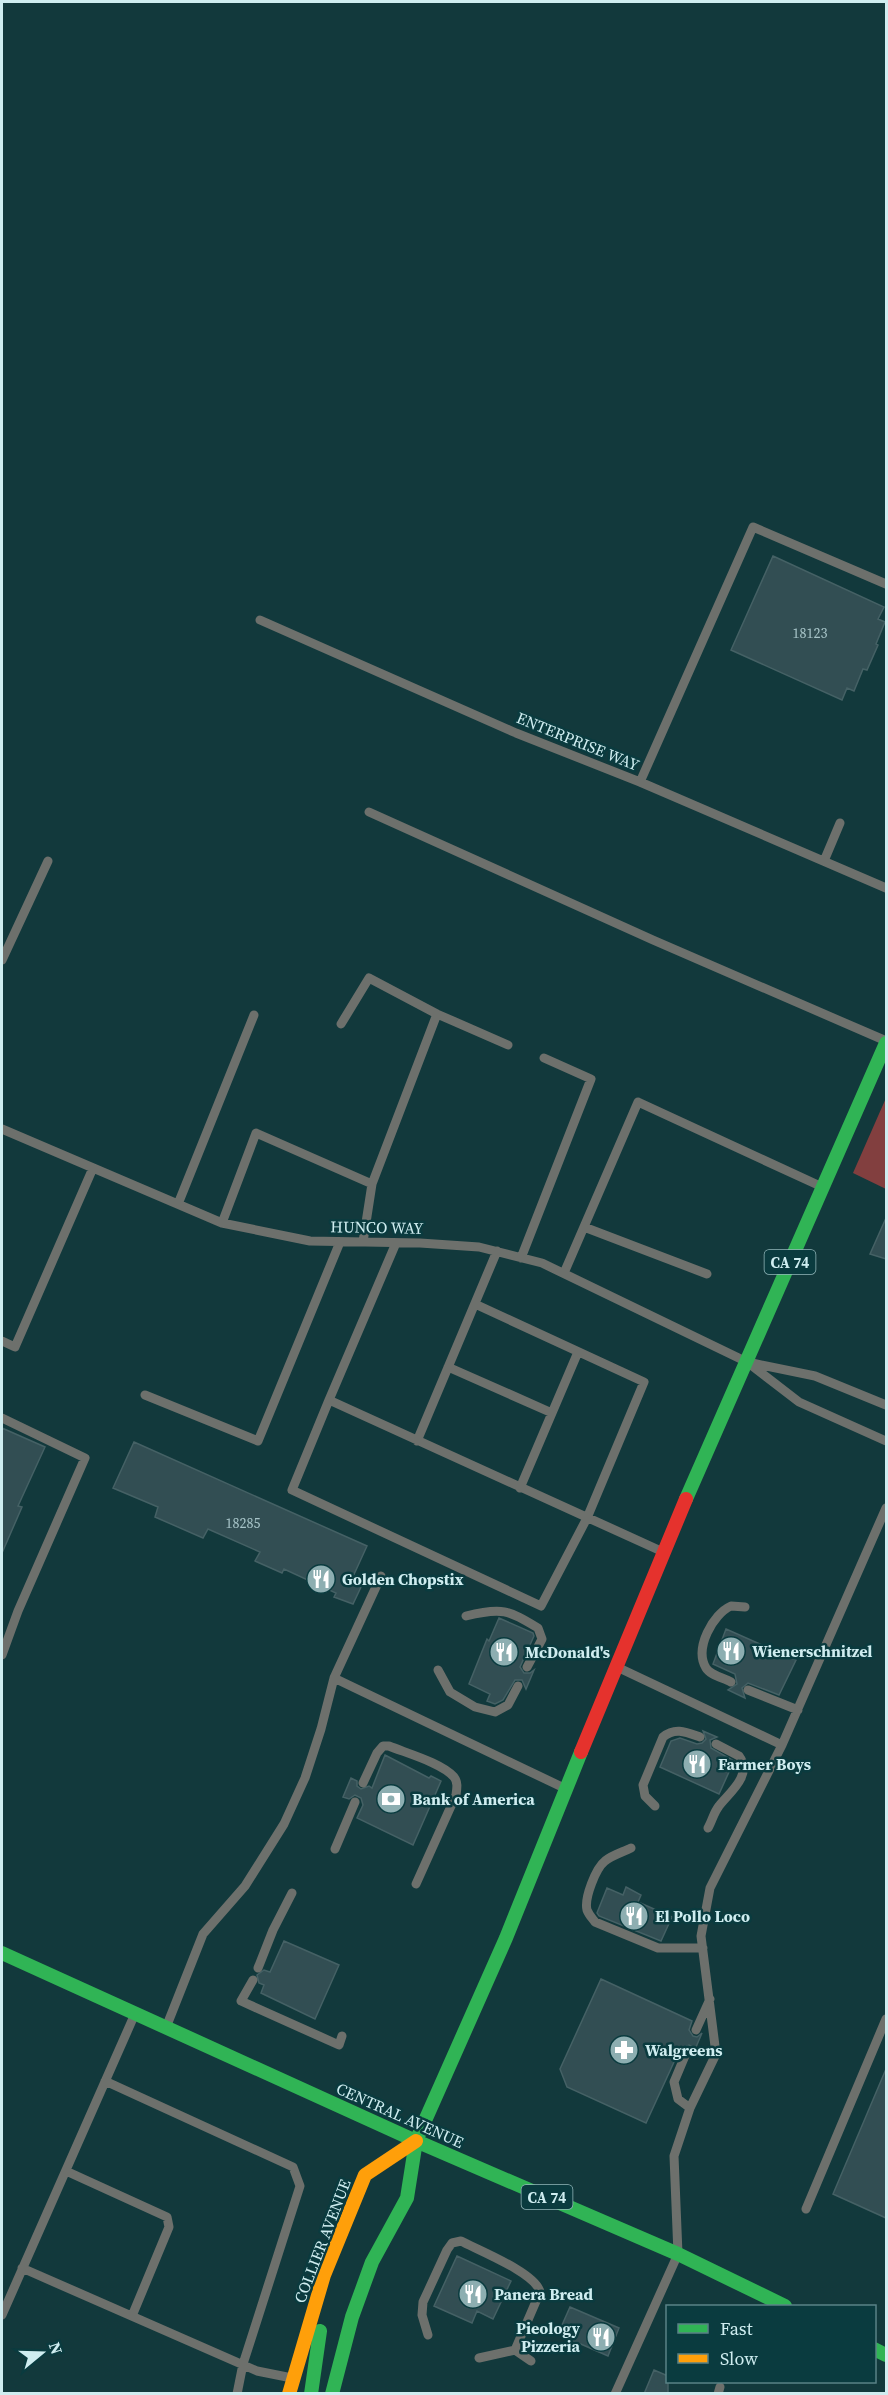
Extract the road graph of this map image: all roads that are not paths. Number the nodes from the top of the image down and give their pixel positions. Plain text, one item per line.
1 (886, 584) edge
2 (260, 620) dead end
3 (640, 782) junction
4 (369, 812) dead end
5 (840, 823) dead end
6 (48, 861) dead end
7 (824, 861) junction
8 (886, 888) edge
9 (2, 960) edge
10 (437, 1014) junction
11 (254, 1016) dead end
12 (341, 1024) dead end
13 (886, 1042) edge
14 (507, 1044) dead end
15 (544, 1058) dead end
16 (2, 1129) edge
17 (93, 1168) junction
18 (372, 1184) junction
19 (822, 1187) junction
20 (178, 1204) junction
21 (222, 1223) junction
22 (584, 1227) junction
23 (340, 1242) junction
24 (363, 1242) junction
25 (396, 1243) junction
26 (497, 1251) junction
27 (521, 1258) junction
28 (564, 1273) junction
29 (707, 1274) dead end
30 (475, 1304) junction
31 (2, 1341) edge
32 (578, 1352) junction
33 (747, 1362) junction
34 (448, 1367) junction
35 (145, 1395) dead end
36 (329, 1400) junction
37 (886, 1405) edge
38 (552, 1413) junction
39 (2, 1418) edge
40 (417, 1441) junction
41 (886, 1441) edge
42 (520, 1488) junction
43 (886, 1508) edge
44 (587, 1518) junction
45 (663, 1552) junction
46 (381, 1576) dead end
47 (745, 1607) dead end
48 (466, 1616) dead end
49 (2, 1655) edge
50 (615, 1666) junction
51 (527, 1667) dead end
52 (438, 1670) dead end
53 (334, 1678) junction
54 (731, 1682) dead end
55 (518, 1686) dead end
56 (748, 1690) dead end
57 (798, 1710) junction
58 (700, 1737) dead end
59 (716, 1744) dead end
60 (782, 1745) junction
61 (363, 1783) dead end
62 (567, 1789) junction
63 (355, 1802) dead end
64 (655, 1806) dead end
65 (708, 1828) dead end
66 (631, 1848) dead end
67 (335, 1849) dead end
68 (416, 1884) dead end
69 (292, 1893) dead end
70 (703, 1948) junction
71 (2, 1953) edge
72 (258, 1968) dead end
73 (253, 1980) dead end
74 (710, 1999) junction
75 (135, 2013) junction
76 (886, 2019) edge
77 (166, 2027) junction
78 (696, 2030) dead end
79 (342, 2036) dead end
80 (687, 2051) dead end
81 (105, 2081) junction
82 (690, 2108) junction
83 (416, 2141) junction
84 (66, 2171) junction
85 (806, 2209) dead end
86 (678, 2254) junction
87 (22, 2268) junction
88 (316, 2301) junction
89 (781, 2305) edge
90 (2, 2315) edge
91 (132, 2316) junction
92 (428, 2335) dead end
93 (515, 2350) junction
94 (479, 2358) dead end
95 (531, 2361) dead end
96 (243, 2364) junction
97 (294, 2378) junction
98 (237, 2394) edge
99 (289, 2394) edge
100 (311, 2394) edge
101 (332, 2394) edge
102 (615, 2394) edge

1 - 3 lane
2 - 3 lane, ENTERPRISE WAY
3 - 7 lane, ENTERPRISE WAY
4 - 13 lane
5 - 7 lane
6 - 9 lane
7 - 8 lane, ENTERPRISE WAY
10 - 12 lane
10 - 14 lane
10 - 18 lane
11 - 20 lane
13 - 19 main road, CA 74
15 - 27 lane
16 - 17 lane, HUNCO WAY
17 - 20 lane, HUNCO WAY
17 - 31 lane
18 - 21 lane
18 - 24 lane
19 - 22 lane
19 - 33 main road, CA 74
20 - 21 lane, HUNCO WAY
21 - 23 lane, HUNCO WAY
22 - 28 lane
22 - 29 lane
23 - 24 lane, HUNCO WAY
23 - 35 lane
24 - 25 lane, HUNCO WAY
25 - 26 lane, HUNCO WAY
25 - 36 lane
26 - 27 lane, HUNCO WAY
26 - 30 lane
27 - 28 lane, HUNCO WAY
28 - 33 lane, HUNCO WAY
30 - 32 lane
30 - 34 lane
32 - 38 lane
32 - 44 lane
33 - 37 lane, HUNCO WAY
33 - 41 lane, HUNCO WAY
33 - 45 main road, CA 74
34 - 38 lane
34 - 40 lane
36 - 40 lane
36 - 44 lane
38 - 42 lane
39 - 49 lane
40 - 42 lane
42 - 44 lane
43 - 57 lane
44 - 45 lane
45 - 50 main road, CA 74
46 - 53 lane
47 - 54 lane
48 - 51 lane
50 - 60 lane
50 - 62 main road, CA 74
52 - 55 lane
53 - 62 lane
53 - 77 lane
56 - 57 lane
57 - 60 lane
58 - 64 lane
59 - 65 lane
60 - 70 lane
61 - 68 lane
62 - 83 main road, CA 74
63 - 67 lane
66 - 70 lane
69 - 72 lane
70 - 74 lane
71 - 75 main road, CENTRAL AVENUE
73 - 79 lane
74 - 78 lane
74 - 82 lane
75 - 77 main road, CENTRAL AVENUE
75 - 81 lane
76 - 85 lane
77 - 83 main road, CENTRAL AVENUE
80 - 82 lane
81 - 84 lane
81 - 96 lane
82 - 86 lane
83 - 86 main road, CENTRAL AVENUE / CA 74
83 - 88 main road, COLLIER AVENUE
83 - 101 main road
84 - 87 lane
84 - 91 lane
86 - 89 main road, CENTRAL AVENUE / CA 74
86 - 102 lane
87 - 90 lane
87 - 91 lane
88 - 97 main road, COLLIER AVENUE
88 - 100 main road
91 - 96 lane
92 - 93 lane
93 - 94 lane
93 - 95 lane
96 - 97 lane
96 - 98 lane
97 - 99 main road, COLLIER AVENUE

